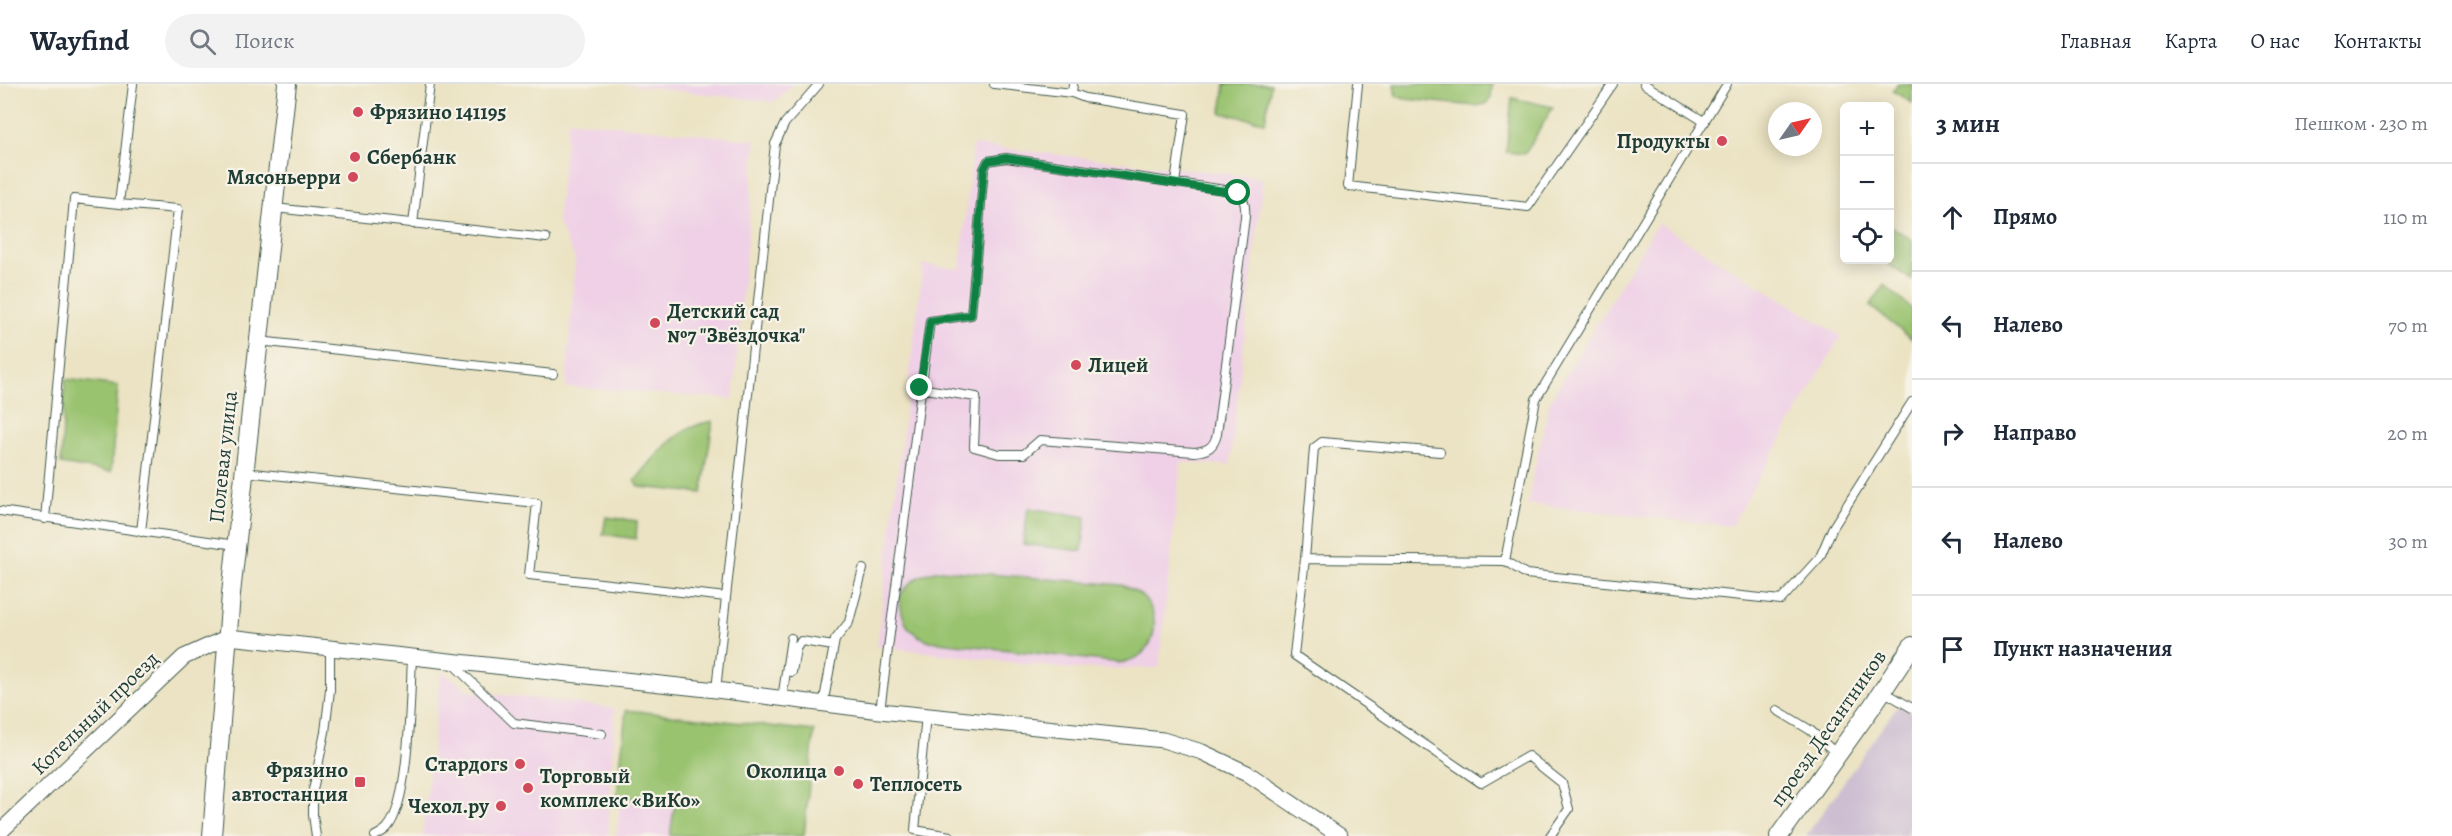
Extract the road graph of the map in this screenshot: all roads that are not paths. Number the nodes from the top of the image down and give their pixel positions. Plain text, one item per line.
1 (133, 84) edge
2 (287, 84) edge
3 (430, 84) edge
4 (819, 84) edge
5 (994, 84) edge
6 (1358, 84) edge
7 (1613, 84) edge
8 (1644, 84) edge
9 (1727, 84) edge
10 (1072, 88) edge
11 (1706, 122) junction
12 (1175, 183) junction
13 (119, 204) junction
14 (273, 208) junction
15 (413, 224) junction
16 (546, 238) dead end
17 (259, 341) junction
18 (553, 374) dead end
19 (920, 388) junction
20 (1912, 402) edge
21 (1440, 452) dead end
22 (245, 472) junction
23 (0, 511) edge
24 (45, 519) junction
25 (141, 532) junction
26 (236, 545) junction
27 (1305, 559) junction
28 (1505, 561) junction
29 (863, 569) dead end
30 (726, 597) junction
31 (228, 637) junction
32 (791, 638) dead end
33 (834, 646) junction
34 (1912, 646) edge
35 (330, 648) junction
36 (412, 657) junction
37 (452, 662) junction
38 (792, 672) dead end
39 (716, 690) junction
40 (1883, 691) junction
41 (782, 699) junction
42 (824, 705) junction
43 (1912, 708) edge
44 (1777, 710) dead end
45 (880, 711) junction
46 (926, 715) junction
47 (602, 734) dead end
48 (1838, 755) junction
49 (0, 832) edge
50 (212, 836) edge
51 (316, 836) edge
52 (375, 836) edge
53 (950, 836) edge
54 (1340, 836) edge
55 (1550, 836) edge
56 (1779, 836) edge

1 - 13 lane
2 - 14 street, Полевая улица
3 - 15 lane
4 - 30 lane
5 - 10 lane
6 - 7 lane
8 - 11 lane
9 - 11 lane
10 - 12 lane
11 - 28 lane
12 - 19 lane
12 - 19 lane
13 - 24 lane
13 - 25 lane
14 - 15 lane
14 - 17 street, Полевая улица
15 - 16 lane
17 - 18 lane
17 - 22 street, Полевая улица
19 - 45 lane
20 - 28 lane
21 - 27 lane
22 - 26 street, Полевая улица
22 - 30 lane
23 - 24 lane
24 - 25 lane
25 - 26 lane
26 - 31 street, Полевая улица
27 - 28 lane
27 - 55 lane
29 - 33 lane
30 - 39 lane
31 - 35 street
31 - 49 street, Котельный проезд
31 - 50 street, Полевая улица
32 - 41 lane
33 - 38 lane
33 - 42 lane
34 - 40 street, проезд Десантников
35 - 36 street
35 - 51 lane
36 - 37 street
36 - 52 lane
37 - 39 street
37 - 47 lane
39 - 41 street
40 - 43 lane
40 - 48 street, проезд Десантников
41 - 42 street
42 - 45 street
44 - 48 lane
45 - 46 street
46 - 53 lane
46 - 54 street
48 - 56 street, проезд Десантников

